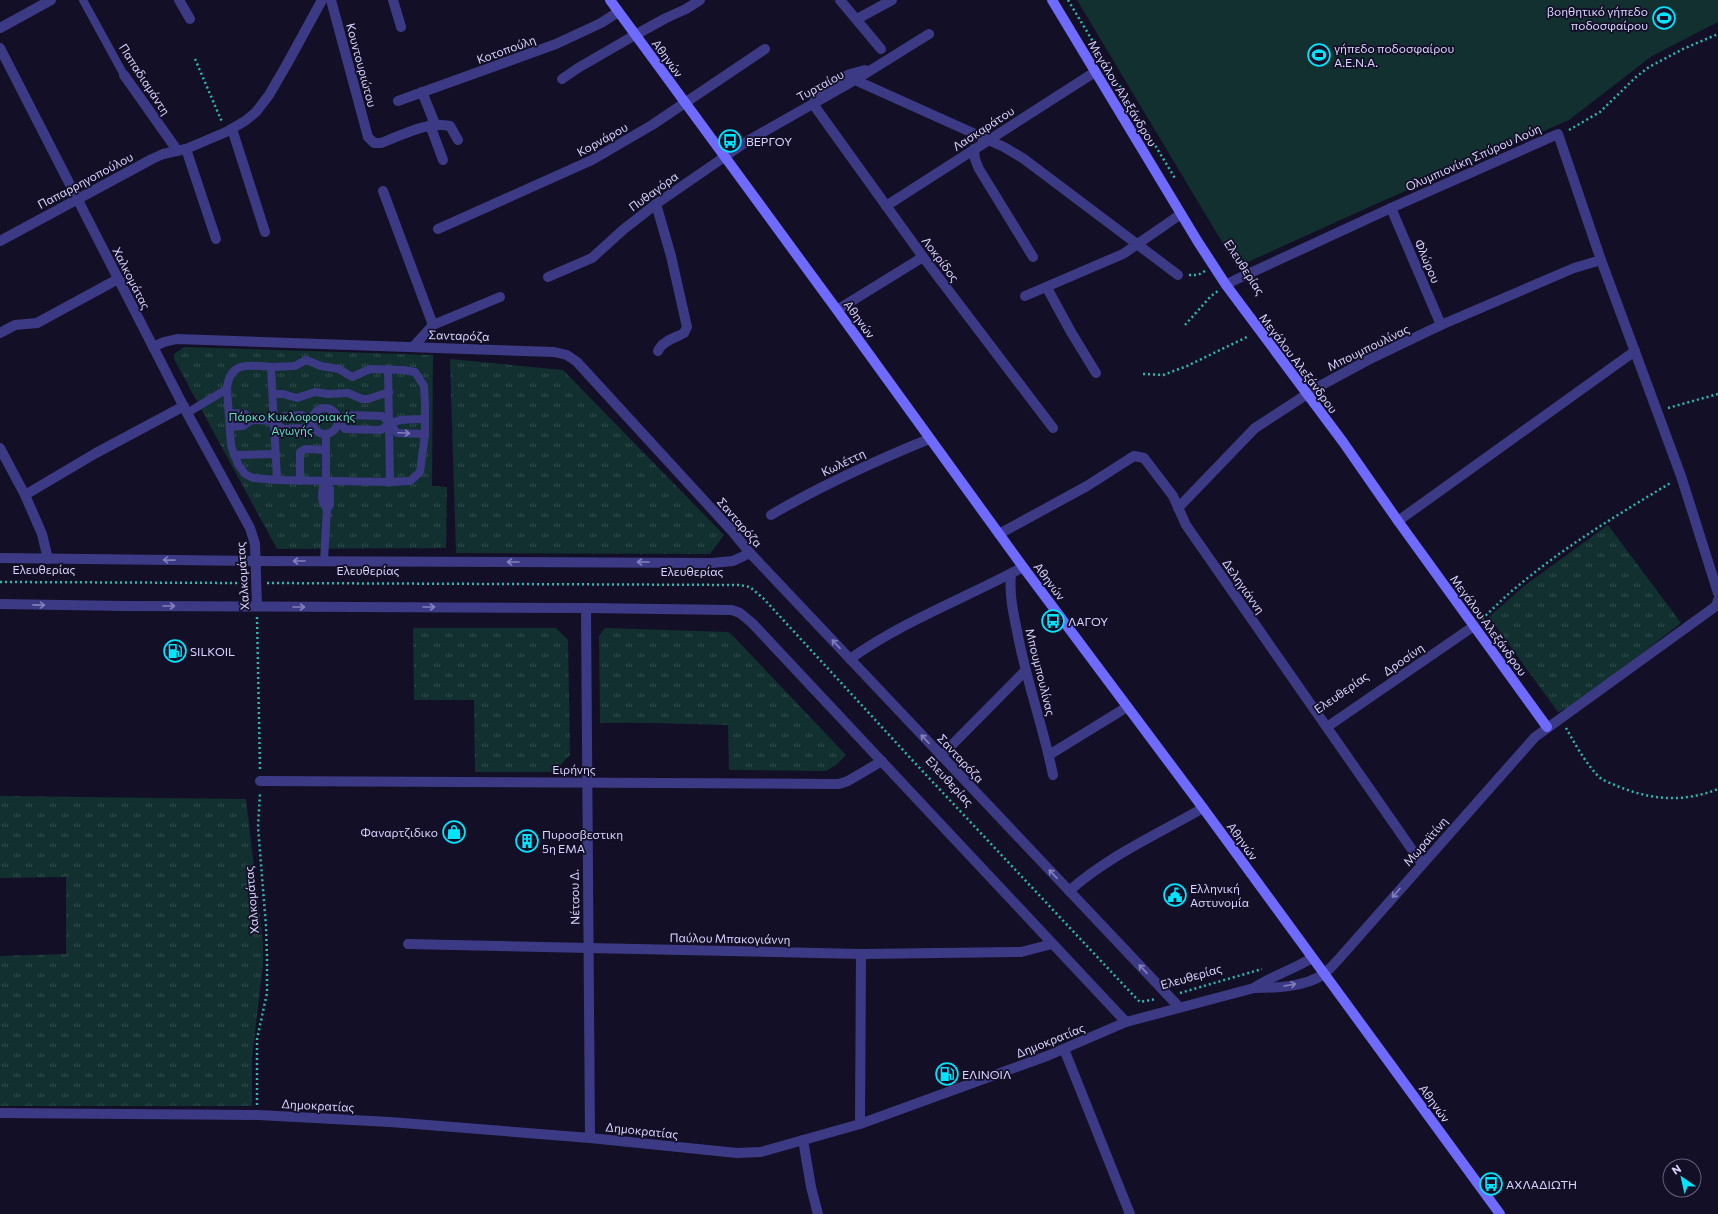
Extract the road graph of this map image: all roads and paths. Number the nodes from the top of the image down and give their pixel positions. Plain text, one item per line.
1 (51, 0) edge
2 (83, 0) edge
3 (179, 0) edge
4 (322, 0) edge
5 (331, 0) edge
6 (393, 0) edge
7 (610, 0) edge
8 (700, 0) edge
9 (840, 0) edge
10 (892, 0) edge
11 (1052, 0) edge
12 (1068, 0) edge
13 (618, 12) junction
14 (190, 18) dead end
15 (857, 19) junction
16 (401, 27) dead end
17 (0, 28) edge
18 (929, 34) dead end
19 (1718, 34) edge
20 (635, 35) junction
21 (0, 48) edge
22 (765, 49) dead end
23 (881, 49) dead end
24 (195, 59) dead end
25 (872, 69) junction
26 (1095, 72) junction
27 (124, 75) joint
28 (562, 80) dead end
29 (855, 80) junction
30 (422, 92) junction
31 (810, 94) dead end
32 (398, 101) dead end
33 (684, 103) junction
34 (813, 104) junction
35 (432, 125) junction
36 (229, 130) junction
37 (1558, 134) junction
38 (458, 140) dead end
39 (989, 140) junction
40 (181, 150) junction
41 (974, 150) junction
42 (724, 157) junction
43 (443, 160) dead end
44 (1180, 186) dead end
45 (383, 191) dead end
46 (77, 199) junction
47 (656, 204) junction
48 (886, 206) junction
49 (1391, 208) junction
50 (1181, 214) junction
51 (438, 229) dead end
52 (265, 232) dead end
53 (216, 239) dead end
54 (0, 241) edge
55 (1138, 244) junction
56 (923, 257) junction
57 (1033, 257) dead end
58 (1601, 260) junction
59 (1214, 266) junction
60 (1178, 275) joint
61 (548, 277) dead end
62 (118, 279) junction
63 (1226, 285) junction
64 (1047, 288) junction
65 (500, 296) dead end
66 (1025, 296) dead end
67 (837, 310) junction
68 (433, 325) junction
69 (1185, 325) dead end
70 (1441, 325) junction
71 (1259, 330) junction
72 (0, 333) edge
73 (153, 347) junction
74 (413, 347) junction
75 (658, 351) dead end
76 (1635, 352) junction
77 (271, 367) junction
78 (388, 369) junction
79 (1096, 373) dead end
80 (1142, 374) dead end
81 (227, 389) junction
82 (389, 392) junction
83 (273, 394) junction
84 (328, 394) junction
85 (1307, 394) junction
86 (1718, 394) edge
87 (328, 408) junction
88 (185, 409) junction
89 (1656, 410) junction
90 (230, 413) junction
91 (425, 419) junction
92 (252, 420) junction
93 (338, 420) junction
94 (274, 421) junction
95 (312, 422) junction
96 (389, 422) junction
97 (230, 427) junction
98 (1052, 428) dead end
99 (425, 434) junction
100 (326, 435) junction
101 (929, 439) junction
102 (0, 448) edge
103 (326, 450) junction
104 (234, 454) junction
105 (276, 454) junction
106 (1681, 476) junction
107 (277, 480) junction
108 (300, 480) junction
109 (326, 481) junction
110 (390, 482) junction
111 (25, 495) junction
112 (1178, 508) junction
113 (771, 515) dead end
114 (1398, 521) junction
115 (999, 534) junction
116 (750, 553) junction
117 (0, 558) edge
118 (48, 559) junction
119 (256, 561) junction
120 (324, 561) junction
121 (1023, 567) junction
122 (1011, 574) junction
123 (0, 582) edge
124 (256, 583) junction
125 (1718, 593) edge
126 (1718, 600) edge
127 (0, 604) edge
128 (257, 606) junction
129 (586, 608) junction
130 (1474, 626) junction
131 (850, 659) junction
132 (1025, 671) junction
133 (1127, 707) junction
134 (1560, 719) junction
135 (1327, 727) junction
136 (1547, 727) junction
137 (1049, 755) junction
138 (942, 756) junction
139 (882, 762) junction
140 (1053, 775) dead end
141 (260, 781) junction
142 (586, 782) junction
143 (1718, 790) edge
144 (1203, 808) junction
145 (1422, 864) junction
146 (1070, 891) junction
147 (408, 944) dead end
148 (1052, 944) junction
149 (588, 949) junction
150 (861, 954) junction
151 (1312, 958) junction
152 (1268, 967) dead end
153 (1324, 974) junction
154 (1254, 988) junction
155 (1168, 996) junction
156 (1179, 1007) junction
157 (1126, 1022) junction
158 (1064, 1050) junction
159 (0, 1113) edge
160 (258, 1115) junction
161 (860, 1124) junction
162 (590, 1138) junction
163 (803, 1140) junction
164 (818, 1214) edge
165 (1130, 1214) edge
166 (1500, 1214) edge

1 - 17 street
2 - 27 lane, Παπαδιαμάντη
3 - 14 street
4 - 36 street, Παπαρρηγοπούλου
5 - 35 street, Κουντουριώτου
6 - 16 street
7 - 13 main road, Αθηνών
8 - 20 street
9 - 15 street
10 - 15 street
11 - 26 main road, Μεγάλου Αλεξάνδρου
12 - 44 path
13 - 20 main road, Αθηνών
13 - 30 street, Κοτοπούλη
15 - 23 street
18 - 25 street, Τυρταίου
19 - 37 path, Ολυμπιονίκη Σπύρου Λούη
20 - 28 street
20 - 33 main road, Αθηνών
21 - 46 street, Χαλκομάτας
22 - 33 street, Κορνάρου
24 - 36 path
25 - 29 street, Τυρταίου
25 - 31 street
26 - 39 street, Λασκαράτου
26 - 50 main road, Μεγάλου Αλεξάνδρου
27 - 40 street, Παπαδιαμάντη
29 - 34 street, Τυρταίου
29 - 39 street
30 - 32 street, Κοτοπούλη
30 - 35 street
33 - 42 main road, Αθηνών
33 - 51 street, Κορνάρου
34 - 42 street, Τυρταίου
34 - 48 street, Λοκρίδος
35 - 38 street
35 - 43 street
36 - 40 street, Παπαρρηγοπούλου
36 - 52 street
37 - 49 street, Ολυμπιονίκη Σπύρου Λούη
37 - 58 street
39 - 41 street, Λασκαράτου
39 - 55 street
40 - 46 street, Παπαρρηγοπούλου
40 - 53 street
41 - 48 street, Λασκαράτου
41 - 57 street
42 - 47 street, Πυθαγόρα
42 - 67 main road, Αθηνών
45 - 68 street
46 - 54 street, Παπαρρηγοπούλου
46 - 62 street, Χαλκομάτας
47 - 61 street, Πυθαγόρα
47 - 75 street
48 - 56 street, Λοκρίδος
49 - 63 street, Ολυμπιονίκη Σπύρου Λούη
49 - 70 street, Φλώρου
50 - 55 street
50 - 59 main road, Μεγάλου Αλεξάνδρου
55 - 60 street
55 - 64 street
56 - 67 street
56 - 98 street, Λοκρίδος
58 - 70 street, Μπουμπουλίνας
58 - 76 street
59 - 60 path
59 - 63 main road, Μεγάλου Αλεξάνδρου
62 - 72 street
62 - 73 street, Χαλκομάτας
63 - 69 path
63 - 71 main road, Μεγάλου Αλεξάνδρου
64 - 66 street
64 - 79 street
65 - 68 street
67 - 101 main road, Αθηνών
68 - 74 street
70 - 85 street, Μπουμπουλίνας
71 - 80 path
71 - 85 main road, Μεγάλου Αλεξάνδρου
73 - 74 street, Σανταρόζα
73 - 88 street, Χαλκομάτας
74 - 116 street, Σανταρόζα
76 - 89 street
76 - 114 street
77 - 78 lane
77 - 81 lane
77 - 83 lane
78 - 82 lane
78 - 91 lane
81 - 88 lane
81 - 90 lane
82 - 84 lane
82 - 96 lane
83 - 84 lane
83 - 94 lane
84 - 87 lane
85 - 112 street, Μπουμπουλίνας
85 - 114 main road, Μεγάλου Αλεξάνδρου
86 - 89 path
87 - 93 lane
87 - 95 lane
88 - 111 street
88 - 119 street, Χαλκομάτας
89 - 106 street
90 - 92 lane
90 - 97 lane
91 - 96 lane
91 - 99 lane
92 - 94 lane
92 - 97 lane
93 - 96 lane
93 - 96 lane
93 - 100 lane
94 - 95 lane
94 - 95 lane
94 - 105 lane
95 - 100 lane
96 -> 99 lane
96 - 110 lane
97 - 104 lane
99 - 110 lane
100 - 103 lane
101 - 113 street, Κωλέττη
101 - 115 main road, Αθηνών
102 - 111 street
103 - 108 lane
103 - 109 lane
104 - 105 lane
104 - 107 lane
105 - 107 lane
106 - 125 street
106 - 130 path
107 - 108 lane
108 - 109 lane
109 - 110 lane
109 - 120 lane
111 - 118 street
112 - 115 street, Δεληγιάννη
112 - 135 street, Δεληγιάννη
114 - 130 main road, Μεγάλου Αλεξάνδρου
115 - 121 main road, Αθηνών
116 -> 120 street, Ελευθερίας
131 -> 116 street, Σανταρόζα
117 - 118 street, Ελευθερίας
119 -> 118 street, Ελευθερίας
120 -> 119 street, Ελευθερίας
119 - 124 street, Χαλκομάτας
121 - 122 street
121 - 133 main road, Αθηνών
122 - 131 street
122 - 132 street, Μπουμπουλίνας
123 - 124 path, Ελευθερίας
124 - 128 street, Χαλκομάτας
124 - 155 path, Ελευθερίας
126 - 134 street, Μωραϊτίνη
127 -> 128 street
128 -> 129 street
128 - 141 path, Χαλκομάτας
129 - 139 street
129 - 142 street, Νέτσου Δ.
130 - 135 street, Δροσίνη
130 - 136 main road, Μεγάλου Αλεξάνδρου
138 -> 131 street, Σανταρόζα
132 - 137 street, Μπουμπουλίνας
132 - 138 street
133 - 137 street
133 - 144 main road, Αθηνών
134 - 136 street, Μωραϊτίνη
134 - 143 path
135 - 145 street, Δεληγιάννη
136 - 145 street, Μωραϊτίνη
137 - 140 street, Μπουμπουλίνας
146 -> 138 street, Σανταρόζα
139 - 142 street, Ειρήνης
139 - 148 street
141 - 142 street, Ειρήνης
141 - 160 path, Χαλκομάτας
142 - 149 street, Νέτσου Δ.
144 - 146 street
144 - 151 main road, Αθηνών
145 -> 153 street, Μωραϊτίνη
155 -> 146 street, Σανταρόζα
147 - 149 street, Παύλου Μπακογιάννη
148 - 150 street, Παύλου Μπακογιάννη
148 - 157 street
149 - 150 street, Παύλου Μπακογιάννη
149 - 162 street, Νέτσου Δ.
150 - 161 street
151 - 153 main road, Αθηνών
151 - 154 street, Δημοκρατίας
152 - 155 path, Ελευθερίας
154 -> 153 street, Δημοκρατίας
153 - 166 main road, Αθηνών
154 - 156 street, Δημοκρατίας
155 - 156 street, Σανταρόζα
156 - 157 street, Δημοκρατίας
157 - 158 street, Δημοκρατίας
158 - 161 street, Δημοκρατίας
158 - 165 street
159 - 160 street, Δημοκρατίας
160 - 162 street, Δημοκρατίας
161 - 163 street, Δημοκρατίας
162 - 163 street, Δημοκρατίας
163 - 164 street

